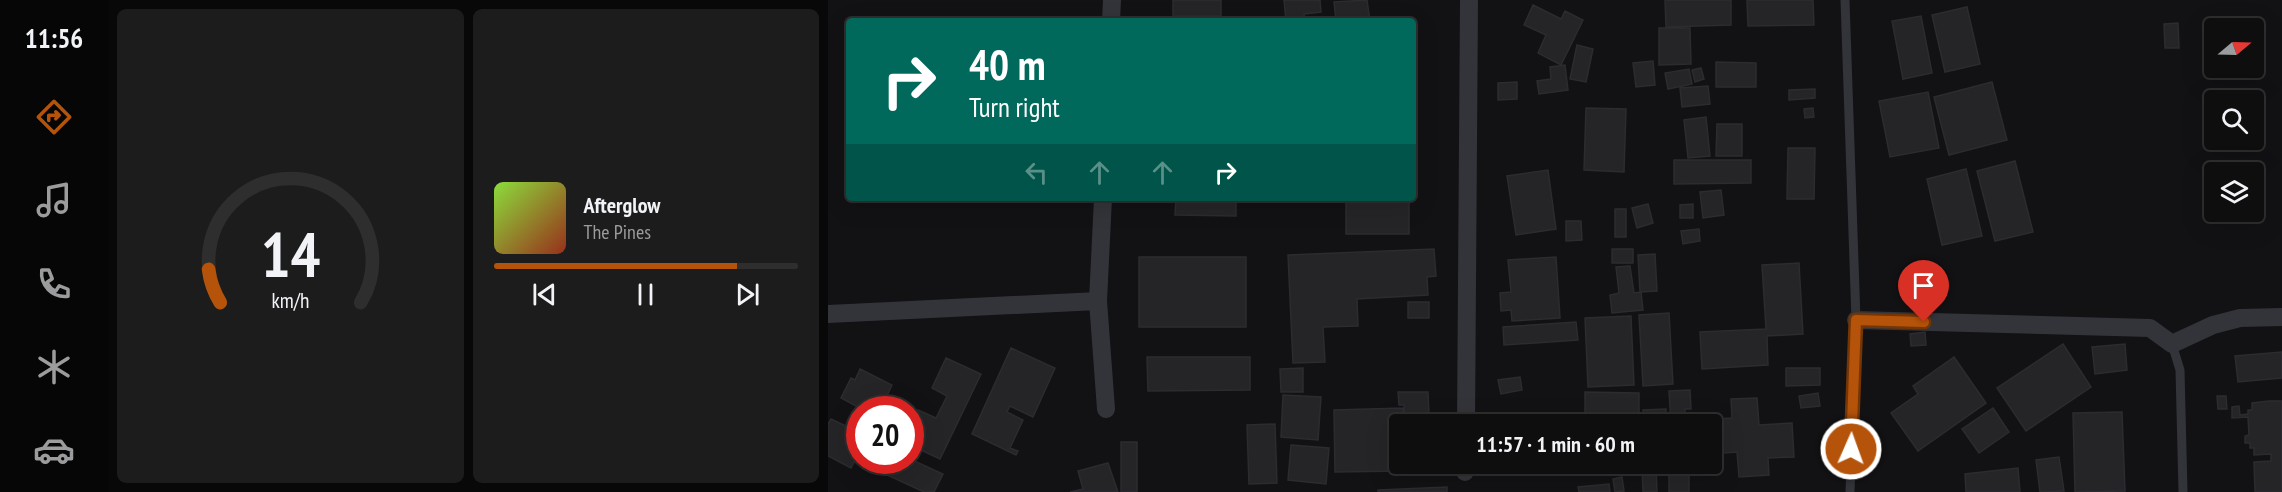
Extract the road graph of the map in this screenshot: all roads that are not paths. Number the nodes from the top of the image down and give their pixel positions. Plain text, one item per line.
1 (1112, 0) edge
2 (1469, 0) edge
3 (1845, 0) edge
4 (1111, 18) edge
5 (1103, 201) edge
6 (1098, 301) junction
7 (828, 314) edge
8 (2282, 317) edge
9 (1856, 320) junction
10 (2172, 344) junction
11 (1106, 409) dead end
12 (1466, 414) edge
13 (1850, 492) edge
14 (2183, 492) edge

1 - 4 street
2 - 12 street
3 - 9 lane
5 - 6 street
6 - 7 street
6 - 11 street
8 - 10 street
9 - 10 street
9 - 13 lane
10 - 14 lane

